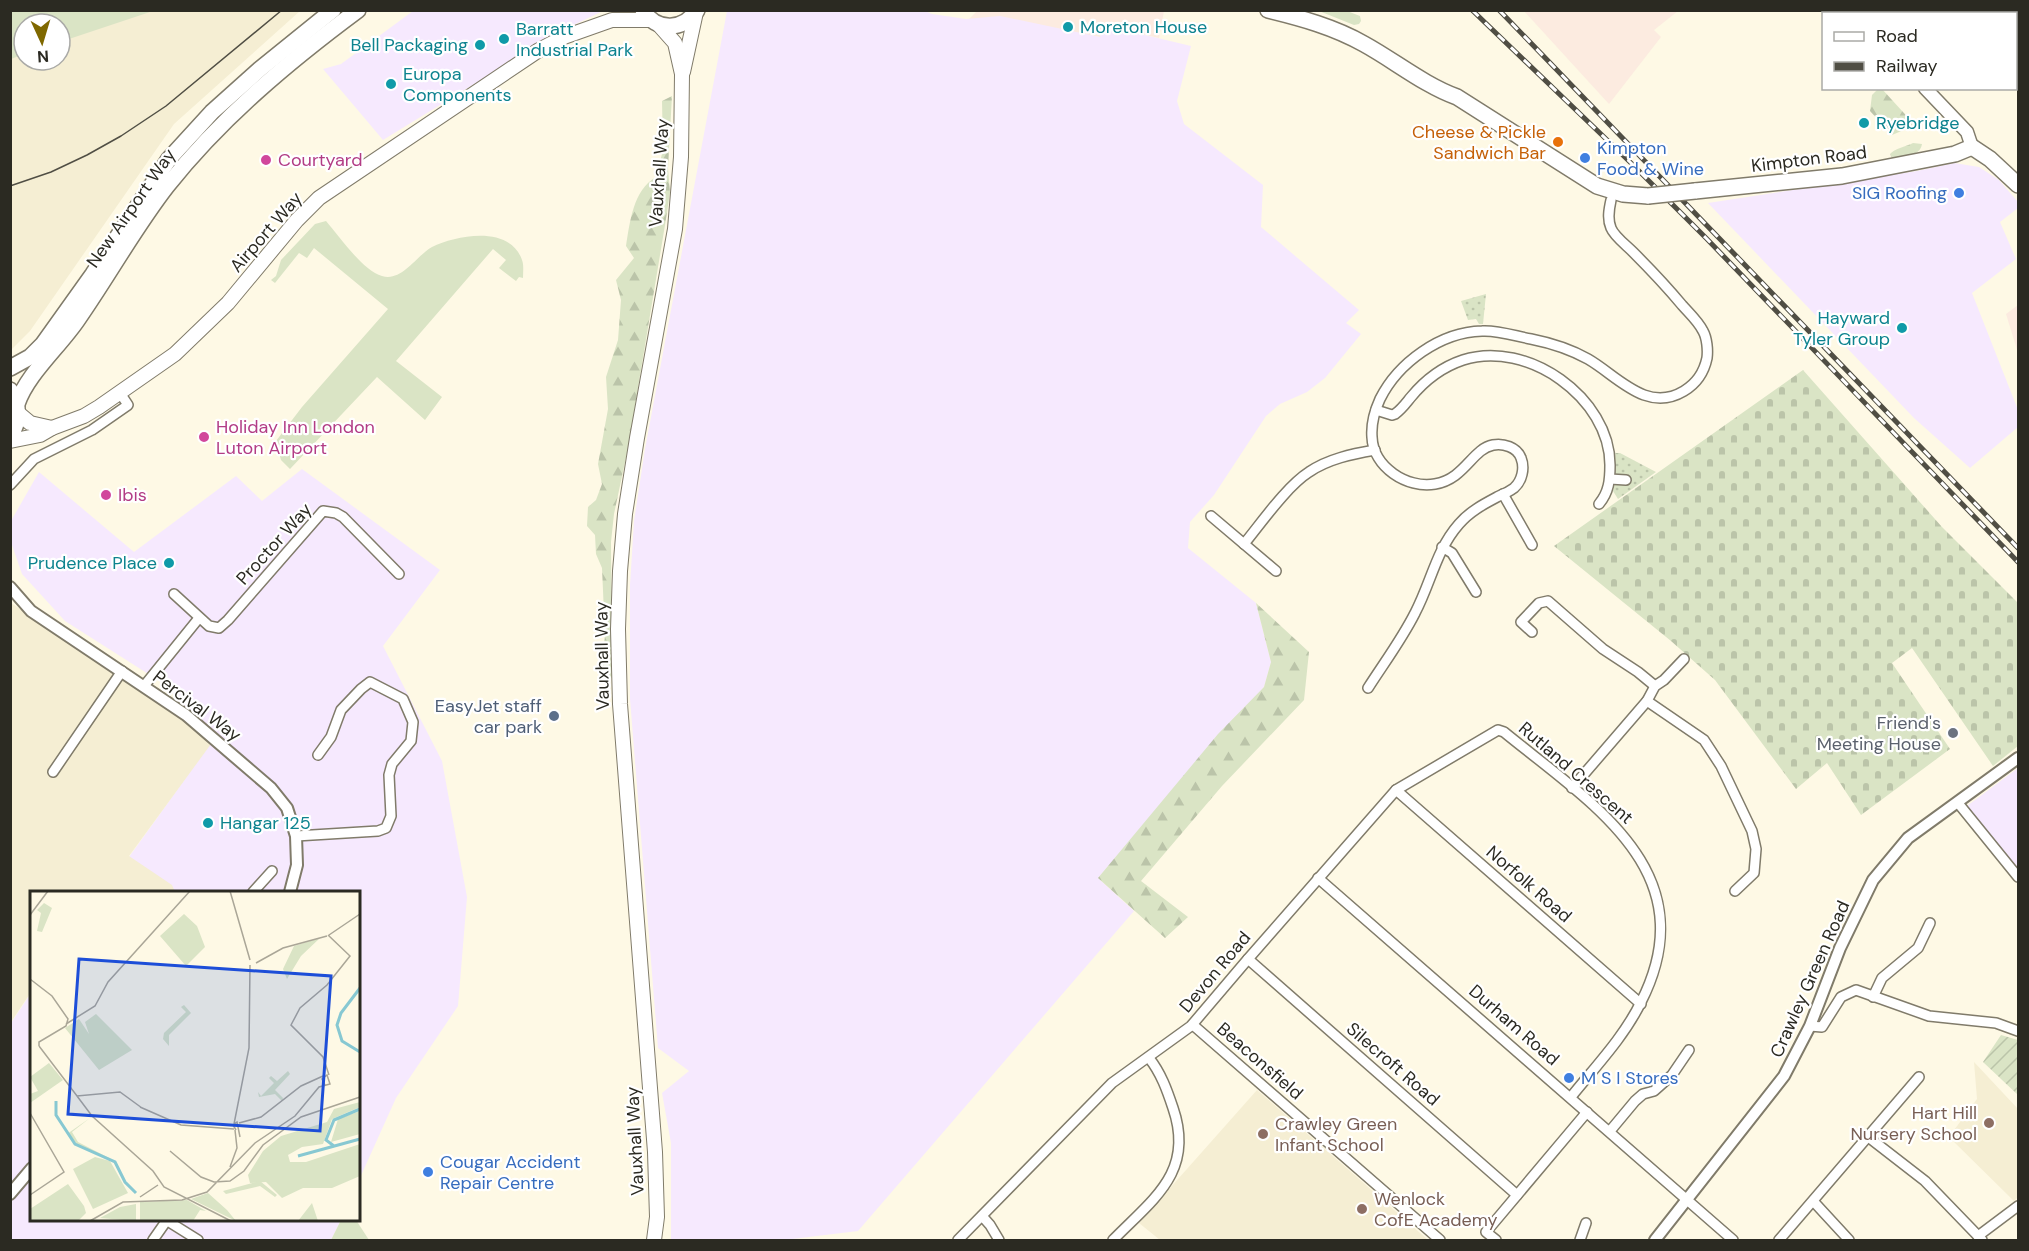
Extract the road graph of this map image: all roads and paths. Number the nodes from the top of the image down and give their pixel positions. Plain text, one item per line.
1 (333, 10) edge
2 (358, 10) edge
3 (624, 10) edge
4 (1268, 10) edge
5 (696, 11) edge
6 (651, 18) edge
7 (612, 20) junction
8 (682, 74) junction
9 (1927, 90) edge
10 (1442, 92) junction
11 (1972, 147) junction
12 (2019, 185) edge
13 (1648, 196) junction
14 (1611, 200) junction
15 (10, 368) edge
16 (120, 393) junction
17 (15, 402) edge
18 (1376, 410) junction
19 (52, 428) junction
20 (10, 439) edge
21 (1375, 450) junction
22 (1610, 479) junction
23 (1626, 480) dead end
24 (10, 485) edge
25 (1503, 494) junction
26 (1599, 504) dead end
27 (1211, 516) dead end
28 (1244, 544) junction
29 (1532, 545) dead end
30 (1442, 547) junction
31 (1276, 571) dead end
32 (399, 574) dead end
33 (10, 587) edge
34 (1476, 592) dead end
35 (174, 594) dead end
36 (199, 618) junction
37 (1532, 632) dead end
38 (1684, 659) dead end
39 (122, 671) junction
40 (144, 686) junction
41 (1655, 686) junction
42 (1368, 688) dead end
43 (1647, 701) junction
44 (1498, 730) joint
45 (318, 755) dead end
46 (2019, 758) edge
47 (53, 772) dead end
48 (1572, 788) junction
49 (1396, 790) junction
50 (1958, 804) junction
51 (296, 836) junction
52 (272, 871) dead end
53 (1318, 878) junction
54 (2019, 878) edge
55 (254, 891) edge
56 (290, 891) edge
57 (1735, 891) dead end
58 (1930, 923) dead end
59 (1248, 958) junction
60 (1873, 997) junction
61 (1641, 1004) junction
62 (1193, 1024) junction
63 (1810, 1026) junction
64 (2019, 1031) edge
65 (1689, 1050) dead end
66 (1149, 1058) junction
67 (1919, 1077) dead end
68 (1571, 1097) junction
69 (1587, 1112) junction
70 (1610, 1131) junction
71 (1867, 1136) junction
72 (30, 1170) edge
73 (10, 1194) edge
74 (1517, 1195) junction
75 (1686, 1199) junction
76 (1814, 1202) junction
77 (2019, 1206) edge
78 (982, 1216) junction
79 (165, 1221) edge
80 (168, 1221) edge
81 (1586, 1223) dead end
82 (1486, 1232) junction
83 (1980, 1238) edge
84 (153, 1240) edge
85 (198, 1240) edge
86 (654, 1240) edge
87 (958, 1240) edge
88 (999, 1240) edge
89 (1113, 1240) edge
90 (1440, 1240) edge
91 (1477, 1240) edge
92 (1496, 1240) edge
93 (1580, 1240) edge
94 (1655, 1240) edge
95 (1733, 1240) edge
96 (1779, 1240) edge
97 (1850, 1240) edge

1 - 15 highway, New Airport Way
2 - 17 highway, New Airport Way
3 - 7 main road, Airport Way
4 - 10 highway, Kimpton Road
5 - 6 highway
5 - 8 main road, Vauxhall Way
6 - 7 main road, Airport Way
6 - 8 main road, Vauxhall Way
7 - 16 main road, Airport Way
8 - 86 main road, Vauxhall Way
9 - 11 main road
10 - 13 highway, Kimpton Road
10 - 14 highway, Kimpton Road
11 - 12 highway
11 - 13 highway, Kimpton Road, bridge
13 - 14 highway, Kimpton Road
14 - 18 street
16 - 19 main road, Airport Way
16 - 24 street
17 - 19 main road
17 - 20 highway, New Airport Way
18 - 21 street
18 - 22 street
19 - 20 main road, Airport Way
21 - 25 street
21 - 28 street
22 - 23 street
22 - 26 street
25 - 29 street
25 - 30 street
27 - 28 street
28 - 31 street
30 - 34 street
30 - 42 street
32 - 36 street, Proctor Way
33 - 39 street, Percival Way
35 - 36 street
36 - 40 street
37 - 41 street
38 - 41 street
39 - 40 street, Percival Way
39 - 47 street
40 - 51 street, Percival Way
41 - 43 street
43 - 48 street
43 - 57 street
44 - 48 street, Rutland Crescent
44 - 49 street, Devon Road
45 - 51 street
46 - 50 street, Crawley Green Road
48 - 61 street, Rutland Crescent
49 - 53 street, Devon Road
49 - 61 street, Norfolk Road
50 - 54 street
50 - 63 street, Crawley Green Road
51 - 56 street, Percival Way
52 - 55 street
53 - 59 street, Devon Road
53 - 68 street, Durham Road
58 - 60 street
59 - 62 street, Devon Road
59 - 74 street, Silecroft Road
60 - 63 street
60 - 64 street
61 - 68 street, Rutland Crescent
62 - 66 street, Devon Road
62 - 90 street, Beaconsfield
63 - 75 street, Crawley Green Road
65 - 70 street
66 - 78 street, Devon Road
66 - 89 street
67 - 71 street
68 - 69 street, Durham Road
69 - 70 street, Durham Road
69 - 74 street
70 - 75 street, Durham Road
71 - 76 street
71 - 83 street
72 - 73 street
74 - 82 street
75 - 94 street, Crawley Green Road
75 - 95 street, Durham Road
76 - 96 street
76 - 97 street
77 - 83 street
78 - 87 street, Devon Road
78 - 88 street
79 - 84 street
80 - 85 street
81 - 93 street
82 - 91 street
82 - 92 street

